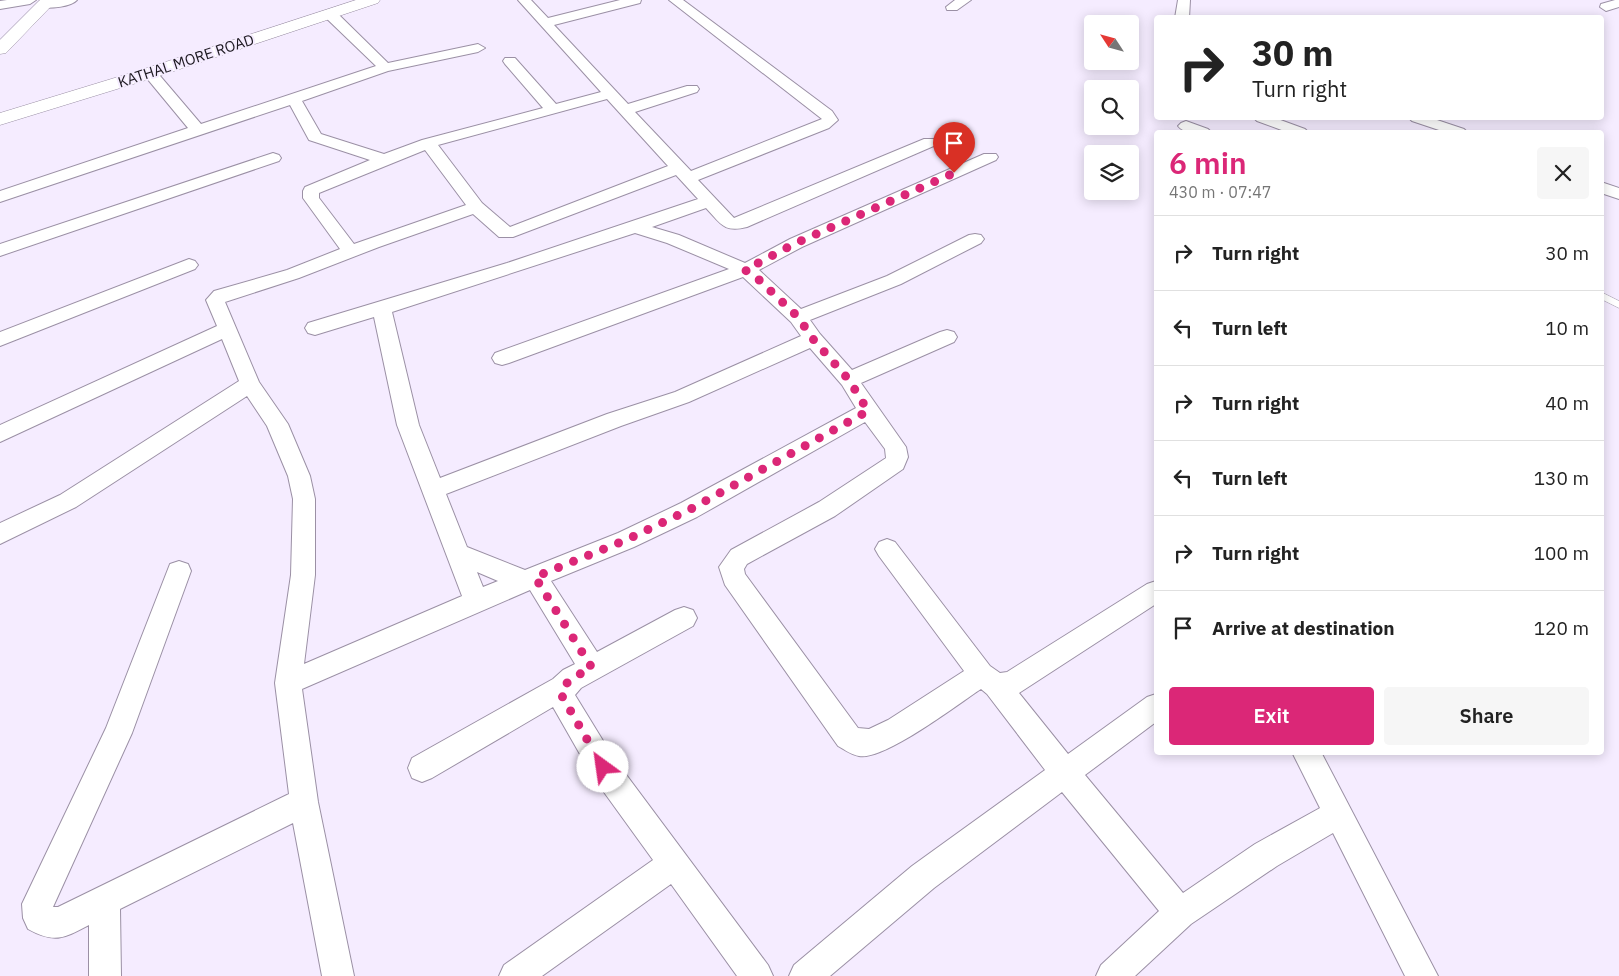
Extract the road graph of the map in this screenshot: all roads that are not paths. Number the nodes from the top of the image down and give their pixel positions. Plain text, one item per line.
1 (71, 0) edge
2 (372, 0) edge
3 (524, 0) edge
4 (635, 0) edge
5 (675, 0) edge
6 (964, 0) edge
7 (1184, 0) edge
8 (40, 1) edge
9 (1619, 3) edge
10 (0, 5) edge
11 (952, 7) dead end
12 (1606, 7) dead end
13 (330, 14) junction
14 (1182, 15) edge
15 (544, 23) junction
16 (0, 37) edge
17 (478, 48) dead end
18 (0, 49) edge
19 (510, 60) dead end
20 (384, 68) junction
21 (150, 73) junction
22 (692, 89) dead end
23 (610, 94) junction
24 (294, 99) junction
25 (552, 109) junction
26 (625, 110) junction
27 (0, 119) edge
28 (1267, 120) edge
29 (1423, 120) edge
30 (1186, 125) edge
31 (198, 130) junction
32 (1198, 130) edge
33 (1295, 130) edge
34 (1453, 130) edge
35 (930, 142) dead end
36 (428, 144) junction
37 (272, 158) dead end
38 (990, 158) dead end
39 (385, 160) junction
40 (684, 173) junction
41 (1604, 188) edge
42 (1619, 194) edge
43 (0, 197) edge
44 (710, 201) junction
45 (476, 207) junction
46 (634, 228) junction
47 (975, 239) dead end
48 (0, 250) edge
49 (351, 252) junction
50 (189, 264) dead end
51 (745, 270) junction
52 (1604, 297) edge
53 (1619, 305) edge
54 (382, 309) junction
55 (798, 317) junction
56 (315, 328) dead end
57 (228, 329) junction
58 (947, 338) dead end
59 (0, 339) edge
60 (813, 339) junction
61 (502, 358) dead end
62 (849, 380) junction
63 (250, 384) junction
64 (868, 411) junction
65 (0, 434) edge
66 (433, 490) junction
67 (0, 534) edge
68 (887, 549) dead end
69 (458, 554) junction
70 (179, 570) dead end
71 (530, 579) junction
72 (1154, 592) edge
73 (476, 600) junction
74 (684, 618) dead end
75 (592, 668) junction
76 (988, 680) junction
77 (288, 683) junction
78 (562, 688) junction
79 (1154, 707) edge
80 (1308, 755) edge
81 (422, 768) dead end
82 (1065, 772) junction
83 (304, 802) junction
84 (1338, 814) junction
85 (674, 862) junction
86 (105, 900) junction
87 (1180, 913) junction
88 (746, 972) edge
89 (105, 976) edge
90 (338, 976) edge
91 (515, 976) edge
92 (805, 976) edge
93 (1112, 976) edge
94 (1422, 976) edge

1 - 8 street
2 - 13 main road, KATHAL MORE ROAD
3 - 15 street
4 - 15 street
5 - 40 street
6 - 11 street
7 - 14 street
8 - 10 street
8 - 16 main road
8 - 18 main road
9 - 12 street
13 - 20 street
13 - 21 main road, KATHAL MORE ROAD
15 - 23 street
17 - 20 street
19 - 25 street
20 - 24 street
21 - 27 main road, KATHAL MORE ROAD
21 - 31 street
22 - 26 street
23 - 25 street
23 - 26 street
24 - 31 street
24 - 39 street
25 - 36 street
26 - 40 street
28 - 33 street
29 - 34 street
30 - 32 street
31 - 43 street
35 - 44 street
36 - 39 street
36 - 45 street
37 - 48 street
38 - 51 street
39 - 49 street
40 - 44 street
40 - 45 street
41 - 42 street
44 - 46 street
45 - 49 street
46 - 51 street
46 - 54 street
47 - 55 street
49 - 57 street
50 - 59 street
51 - 55 street
51 - 61 street
52 - 53 lane
54 - 56 street
54 - 66 street
55 - 60 street
57 - 63 street
57 - 65 street
58 - 62 street
60 - 62 street
60 - 66 street
62 - 64 street
63 - 67 street
63 - 77 street
64 - 71 street
64 - 76 street
66 - 69 street
68 - 76 street
69 - 71 street
69 - 73 street
70 - 86 street
71 - 73 street
71 - 75 street
72 - 76 street
73 - 77 street
74 - 75 street
75 - 78 street
76 - 82 street
77 - 83 street
78 - 81 street
78 - 85 street
79 - 82 street
80 - 84 street
82 - 87 street
82 - 92 street
83 - 86 street
83 - 90 street
84 - 87 street
84 - 94 street
85 - 88 street
85 - 91 street
86 - 89 street
87 - 93 street

